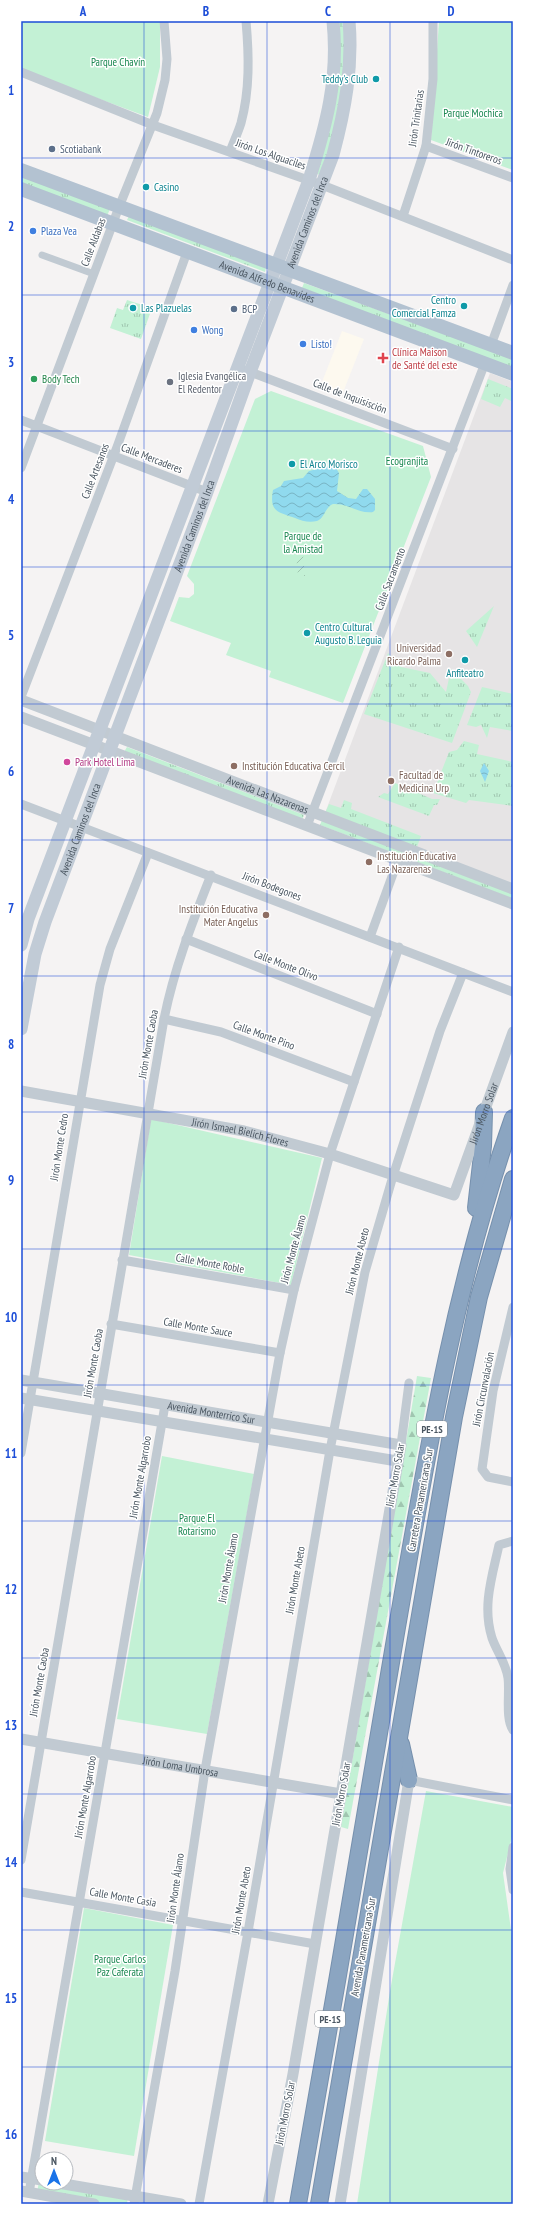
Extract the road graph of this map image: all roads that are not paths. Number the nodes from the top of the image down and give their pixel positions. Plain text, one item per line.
1 (164, 21) edge
2 (246, 21) edge
3 (333, 21) edge
4 (349, 21) edge
5 (433, 21) edge
6 (21, 72) edge
7 (153, 125) junction
8 (426, 146) junction
9 (230, 152) junction
10 (21, 170) edge
11 (513, 178) edge
12 (309, 180) junction
13 (322, 185) junction
14 (21, 189) edge
15 (120, 207) junction
16 (403, 216) junction
17 (113, 223) junction
18 (187, 252) junction
19 (42, 255) dead end
20 (513, 260) edge
21 (276, 266) junction
22 (289, 271) junction
23 (94, 274) junction
24 (269, 281) junction
25 (513, 284) edge
26 (283, 286) junction
27 (491, 345) junction
28 (513, 353) edge
29 (484, 363) junction
30 (244, 370) junction
31 (513, 374) edge
32 (21, 420) edge
33 (36, 427) junction
34 (453, 449) junction
35 (114, 457) junction
36 (21, 468) edge
37 (192, 486) junction
38 (208, 492) junction
39 (21, 697) edge
40 (21, 700) edge
41 (21, 717) edge
42 (99, 730) junction
43 (114, 736) junction
44 (94, 745) junction
45 (109, 750) junction
46 (21, 804) edge
47 (312, 812) junction
48 (65, 821) junction
49 (307, 826) junction
50 (82, 828) junction
51 (148, 853) junction
52 (398, 860) junction
53 (211, 875) junction
54 (513, 889) edge
55 (513, 904) edge
56 (370, 936) junction
57 (186, 939) junction
58 (21, 945) edge
59 (398, 947) junction
60 (463, 973) junction
61 (513, 992) edge
62 (377, 1014) junction
63 (164, 1019) junction
64 (21, 1029) edge
65 (513, 1032) edge
66 (354, 1082) junction
67 (21, 1091) edge
68 (79, 1100) junction
69 (149, 1112) junction
70 (484, 1112) junction
71 (513, 1118) edge
72 (330, 1154) junction
73 (392, 1176) junction
74 (513, 1179) edge
75 (454, 1195) joint
76 (471, 1254) junction
77 (122, 1260) junction
78 (294, 1290) junction
79 (513, 1307) edge
80 (111, 1324) junction
81 (280, 1353) junction
82 (21, 1380) edge
83 (33, 1382) junction
84 (409, 1383) dead end
85 (100, 1394) junction
86 (26, 1399) edge
87 (165, 1405) junction
88 (97, 1411) junction
89 (162, 1422) junction
90 (266, 1422) junction
91 (333, 1433) junction
92 (263, 1439) junction
93 (401, 1445) junction
94 (330, 1450) junction
95 (21, 1453) edge
96 (397, 1461) junction
97 (513, 1482) edge
98 (513, 1541) edge
99 (513, 1730) edge
100 (399, 1737) junction
101 (21, 1739) edge
102 (41, 1742) junction
103 (377, 1747) joint
104 (105, 1753) junction
105 (205, 1770) junction
106 (409, 1780) junction
107 (273, 1782) junction
108 (341, 1794) junction
109 (513, 1800) edge
110 (513, 1847) edge
111 (21, 1860) edge
112 (513, 1890) edge
113 (21, 1892) edge
114 (79, 1902) junction
115 (183, 1920) junction
116 (248, 1932) junction
117 (315, 1944) junction
118 (32, 2178) edge
119 (74, 2187) edge
120 (301, 2188) junction
121 (25, 2192) edge
122 (135, 2200) edge
123 (94, 2204) edge
124 (181, 2204) edge
125 (199, 2204) edge
126 (268, 2204) edge
127 (292, 2204) edge
128 (298, 2204) edge
129 (319, 2204) edge
130 (340, 2204) edge

1 - 7 street, Calle Aldabas
2 - 9 street
3 - 12 main road, Avenida Caminos del Inca
4 - 13 main road, Avenida Caminos del Inca
5 - 8 street, Jirón Trinitarias
6 - 7 street, Jirón Los Alguaciles
7 - 9 street, Jirón Los Alguaciles
7 - 15 street, Calle Aldabas
8 - 11 street, Jirón Tintoreros
8 - 16 street, Jirón Trinitarias
9 - 12 street, Jirón Los Alguaciles
10 - 15 main road, Avenida Alfredo Benavides
12 - 13 street, Jirón Los Alguaciles
12 - 21 main road, Avenida Caminos del Inca
13 - 16 street, Jirón Los Alguaciles
13 - 22 main road, Avenida Caminos del Inca
14 - 17 main road, Avenida Alfredo Benavides
15 - 17 street, Calle Aldabas
15 - 21 main road, Avenida Alfredo Benavides
16 - 20 street, Jirón Los Alguaciles
17 - 18 main road, Avenida Alfredo Benavides
17 - 23 street, Calle Aldabas
18 - 24 main road, Avenida Alfredo Benavides
18 - 35 street, Calle Artesanos
19 - 23 street
21 - 22 main road, Avenida Alfredo Benavides
21 - 24 main road, Avenida Caminos del Inca
22 - 26 main road, Avenida Caminos del Inca
22 - 27 main road, Avenida Alfredo Benavides
23 - 33 street, Calle Aldabas
24 - 26 main road, Avenida Alfredo Benavides
24 - 30 main road, Avenida Caminos del Inca
25 - 27 street
26 - 29 main road, Avenida Alfredo Benavides
26 - 30 main road, Avenida Caminos del Inca
27 - 28 main road, Avenida Alfredo Benavides
29 - 31 main road, Avenida Alfredo Benavides
29 - 34 street, Calle Sacramento
30 - 34 street, Calle de Inquisisción
30 - 37 main road, Avenida Caminos del Inca
30 - 38 main road, Avenida Caminos del Inca
32 - 33 street, Calle Mercaderes
33 - 35 street, Calle Mercaderes
33 - 36 street, Calle Aldabas
34 - 47 street, Calle Sacramento
35 - 37 street, Calle Mercaderes
35 - 39 street, Calle Artesanos
37 - 38 street, Calle Mercaderes
37 - 42 main road, Avenida Caminos del Inca
38 - 43 main road, Avenida Caminos del Inca
40 - 42 street, Avenida Las Nazarenas
41 - 44 street, Avenida Las Nazarenas
42 - 43 street, Avenida Las Nazarenas
42 - 44 main road, Avenida Caminos del Inca
43 - 45 main road, Avenida Caminos del Inca
43 - 47 street, Avenida Las Nazarenas
44 - 45 street, Avenida Las Nazarenas
44 - 48 main road, Avenida Caminos del Inca
45 - 49 street, Avenida Las Nazarenas
45 - 50 main road, Avenida Caminos del Inca
46 - 48 street, Jirón Bodegones
47 - 49 street, Calle Sacramento
47 - 54 street, Avenida Las Nazarenas
48 - 50 street, Jirón Bodegones
48 - 58 main road, Avenida Caminos del Inca
49 - 52 street, Avenida Las Nazarenas
50 - 51 street, Jirón Bodegones
50 - 64 main road, Avenida Caminos del Inca
51 - 53 street, Jirón Bodegones
51 - 68 street, Jirón Monte Cedro
52 - 55 street, Avenida Las Nazarenas
52 - 56 street
53 - 56 street, Jirón Bodegones
53 - 57 street, Jirón Monte Caoba
56 - 59 street, Jirón Bodegones
57 - 62 street, Calle Monte Olivo
57 - 63 street, Jirón Monte Caoba
59 - 60 street, Jirón Bodegones
59 - 62 street, Jirón Monte Álamo
60 - 61 street, Jirón Bodegones
60 - 73 street, Jirón Monte Abeto
62 - 66 street, Jirón Monte Álamo
63 - 66 street, Calle Monte Pino
63 - 69 street, Jirón Monte Caoba
65 - 70 street, Jirón Morro Solar
66 - 72 street, Jirón Monte Álamo
67 - 68 street, Jirón Ismael Bielich Flores
68 - 69 street, Jirón Ismael Bielich Flores
68 - 83 street, Jirón Monte Cedro
69 - 72 street, Jirón Ismael Bielich Flores
69 - 77 street, Jirón Monte Caoba
70 - 75 street, Jirón Morro Solar
70 - 76 highway
71 - 76 highway, Carretera Panamericana Sur / PE-1S
72 - 73 street, Jirón Ismael Bielich Flores
72 - 78 street, Jirón Monte Álamo
73 - 75 street, Jirón Ismael Bielich Flores
73 - 91 street, Jirón Monte Abeto
74 - 100 highway, Carretera Panamericana Sur / PE-1S
76 - 103 highway, Carretera Panamericana Sur / PE-1S
77 - 78 street, Calle Monte Roble
77 - 80 street, Jirón Monte Caoba
78 - 81 street, Jirón Monte Álamo
79 - 97 street, Jirón Circunvalación
80 - 81 street, Calle Monte Sauce
80 - 85 street, Jirón Monte Caoba
81 - 90 street, Jirón Monte Álamo
82 - 83 street, Avenida Monterrico Sur
83 - 85 street, Avenida Monterrico Sur
83 - 86 street, Jirón Monte Cedro
84 - 93 street, Jirón Morro Solar
85 - 87 street, Avenida Monterrico Sur
85 - 88 street, Jirón Monte Caoba
86 - 88 street, Avenida Monterrico Sur
86 - 95 street, Jirón Monte Cedro
87 - 89 street, Jirón Monte Algarrobo
87 - 90 street, Avenida Monterrico Sur
88 - 89 street, Avenida Monterrico Sur
88 - 102 street, Jirón Monte Caoba
89 - 92 street, Avenida Monterrico Sur
89 - 104 street, Jirón Monte Algarrobo
90 - 91 street, Avenida Monterrico Sur
90 - 92 street, Jirón Monte Álamo
91 - 93 street, Avenida Monterrico Sur
91 - 94 street, Jirón Monte Abeto
92 - 94 street, Avenida Monterrico Sur
92 - 105 street, Jirón Monte Álamo
93 - 96 street, Jirón Morro Solar
94 - 96 street, Avenida Monterrico Sur
94 - 107 street, Jirón Monte Abeto
96 - 108 street, Jirón Morro Solar
98 - 99 street
100 - 106 highway
100 - 129 highway, Avenida Panamericana Sur / PE-1S
101 - 102 street, Jirón Loma Umbrosa
102 - 104 street, Jirón Loma Umbrosa
102 - 111 street, Jirón Monte Caoba
103 - 120 highway, Avenida Panamericana Sur / PE-1S
104 - 105 street, Jirón Loma Umbrosa
104 - 114 street, Jirón Monte Algarrobo
105 - 107 street, Jirón Loma Umbrosa
105 - 115 street, Jirón Monte Álamo
106 - 109 street
106 - 130 street, Avenida Panamericana Sur
107 - 108 street, Jirón Loma Umbrosa
107 - 116 street, Jirón Monte Abeto
108 - 117 street, Jirón Morro Solar
110 - 112 street
113 - 114 street, Calle Monte Casia
114 - 115 street, Calle Monte Casia
114 - 118 street, Jirón Monte Algarrobo
115 - 116 street, Calle Monte Casia
115 - 122 street, Jirón Monte Álamo
116 - 117 street, Calle Monte Casia
116 - 125 street, Jirón Monte Abeto
117 - 126 street, Jirón Morro Solar
118 - 121 street, Jirón Monte Algarrobo
119 - 122 street
120 - 127 street
120 - 128 highway, Avenida Panamericana Sur / PE-1S
121 - 123 street
122 - 124 street

